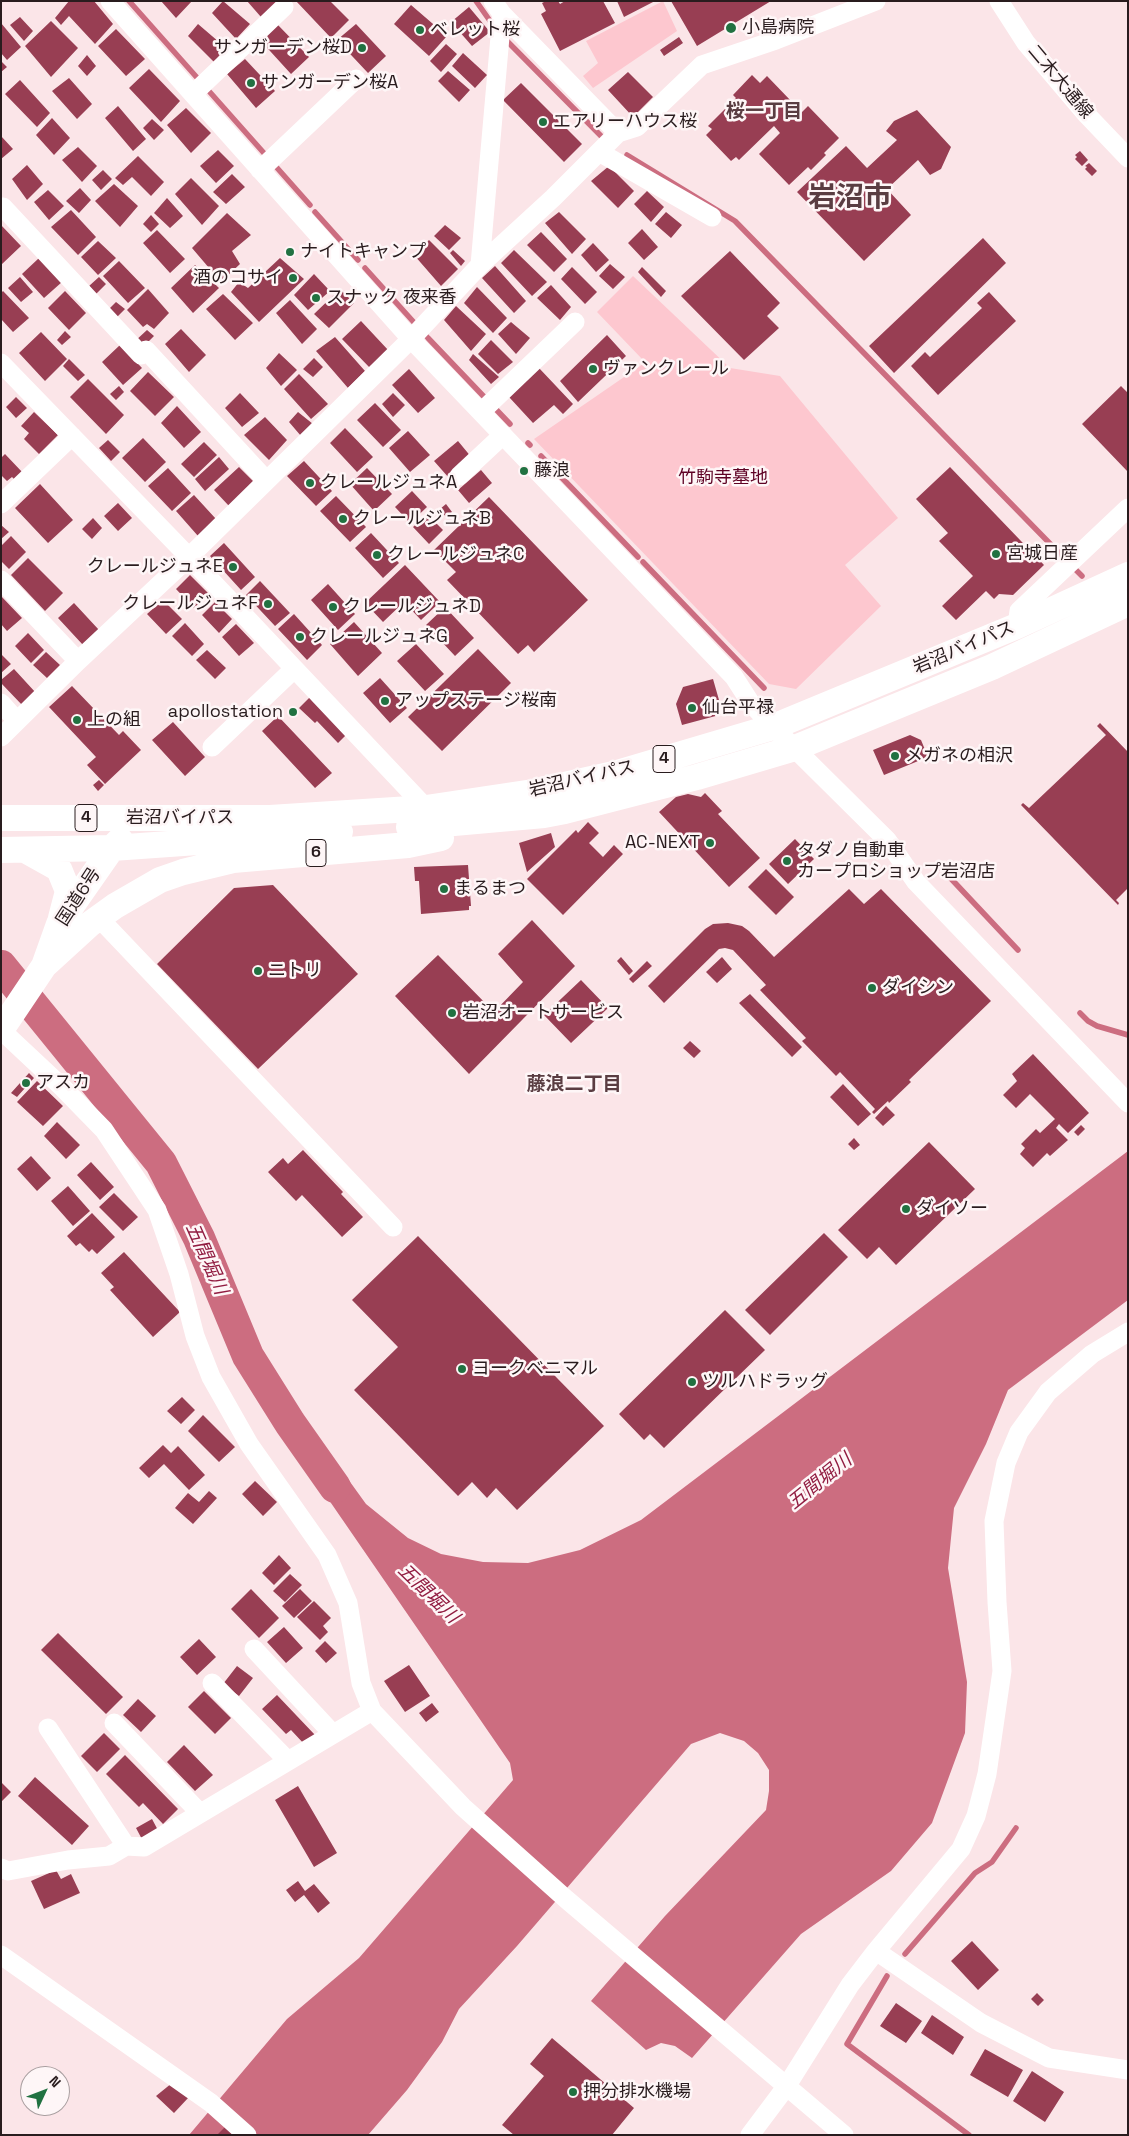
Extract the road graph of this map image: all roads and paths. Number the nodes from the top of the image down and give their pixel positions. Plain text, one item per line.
1 (110, 1) edge
2 (876, 1) edge
3 (998, 1) edge
4 (284, 7) dead end
5 (498, 8) edge
6 (356, 79) dead end
7 (200, 87) junction
8 (618, 133) junction
9 (599, 152) junction
10 (1128, 158) edge
11 (267, 164) junction
12 (4, 207) dead end
13 (712, 217) dead end
14 (480, 265) junction
15 (575, 322) dead end
16 (417, 332) junction
17 (1, 364) edge
18 (487, 406) junction
19 (503, 435) junction
20 (72, 436) junction
21 (459, 476) dead end
22 (266, 480) junction
23 (1, 504) edge
24 (1128, 508) edge
25 (189, 557) junction
26 (1128, 575) edge
27 (1, 580) edge
28 (1128, 603) edge
29 (1017, 626) junction
30 (78, 660) junction
31 (294, 669) junction
32 (1, 703) edge
33 (18, 721) junction
34 (773, 727) junction
35 (1, 737) edge
36 (212, 747) dead end
37 (795, 748) junction
38 (426, 808) junction
39 (544, 815) junction
40 (1, 818) edge
41 (170, 818) junction
42 (112, 848) junction
43 (13, 850) edge
44 (99, 918) junction
45 (60, 924) junction
46 (44, 966) junction
47 (5, 1024) edge
48 (1128, 1103) edge
49 (393, 1227) dead end
50 (1128, 1332) edge
51 (254, 1649) dead end
52 (212, 1683) dead end
53 (372, 1711) junction
54 (114, 1723) dead end
55 (48, 1728) dead end
56 (333, 1734) junction
57 (288, 1762) junction
58 (200, 1813) junction
59 (126, 1846) junction
60 (1, 1868) edge
61 (876, 1951) junction
62 (1, 1955) edge
63 (1128, 2070) edge
64 (781, 2083) junction
65 (247, 2135) edge
66 (750, 2135) edge
67 (844, 2135) edge

1 - 7 street
2 - 8 street
3 - 10 street, 二木大通線
4 - 7 street
5 - 8 street
5 - 14 street
6 - 11 street
7 - 11 street
8 - 9 street
9 - 13 street
9 - 14 street
11 - 16 street
12 - 22 street
14 - 16 street
15 - 18 street
16 - 18 street
16 - 22 street
17 - 20 street
18 - 19 street
19 - 21 street
19 - 34 street
20 - 23 street
20 - 25 street
22 - 25 street
24 - 29 street
25 - 30 street
25 - 31 street
26 - 29 highway, 岩沼バイパス / 4
27 - 30 street
28 - 37 highway, 岩沼バイパス / 4
29 - 34 highway, 岩沼バイパス / 4
30 - 33 street
31 - 36 street
31 - 38 street
32 - 33 street
33 - 35 street
34 - 37 street
34 - 38 highway, 岩沼バイパス / 4
37 - 39 highway, 岩沼バイパス / 4
37 - 48 street
38 - 41 highway, 岩沼バイパス / 4
39 - 42 highway, 岩沼バイパス / 4
39 - 44 highway, 6
40 - 41 highway, 岩沼バイパス / 4
41 - 42 highway, 国道6号 / 6
42 - 43 highway, 岩沼バイパス / 4
42 - 45 highway, 国道6号 / 6
43 - 45 highway
44 - 46 highway, 6
44 - 49 street
45 - 46 highway, 国道6号 / 6
46 - 47 highway, 国道6号 / 6
47 - 53 street
50 - 61 street
51 - 56 street
52 - 57 street
53 - 56 street
53 - 64 street
54 - 58 street
55 - 59 street
56 - 57 street
57 - 58 street
58 - 59 street
59 - 60 street
61 - 63 street
61 - 64 street
62 - 65 street
64 - 66 street
64 - 67 street

